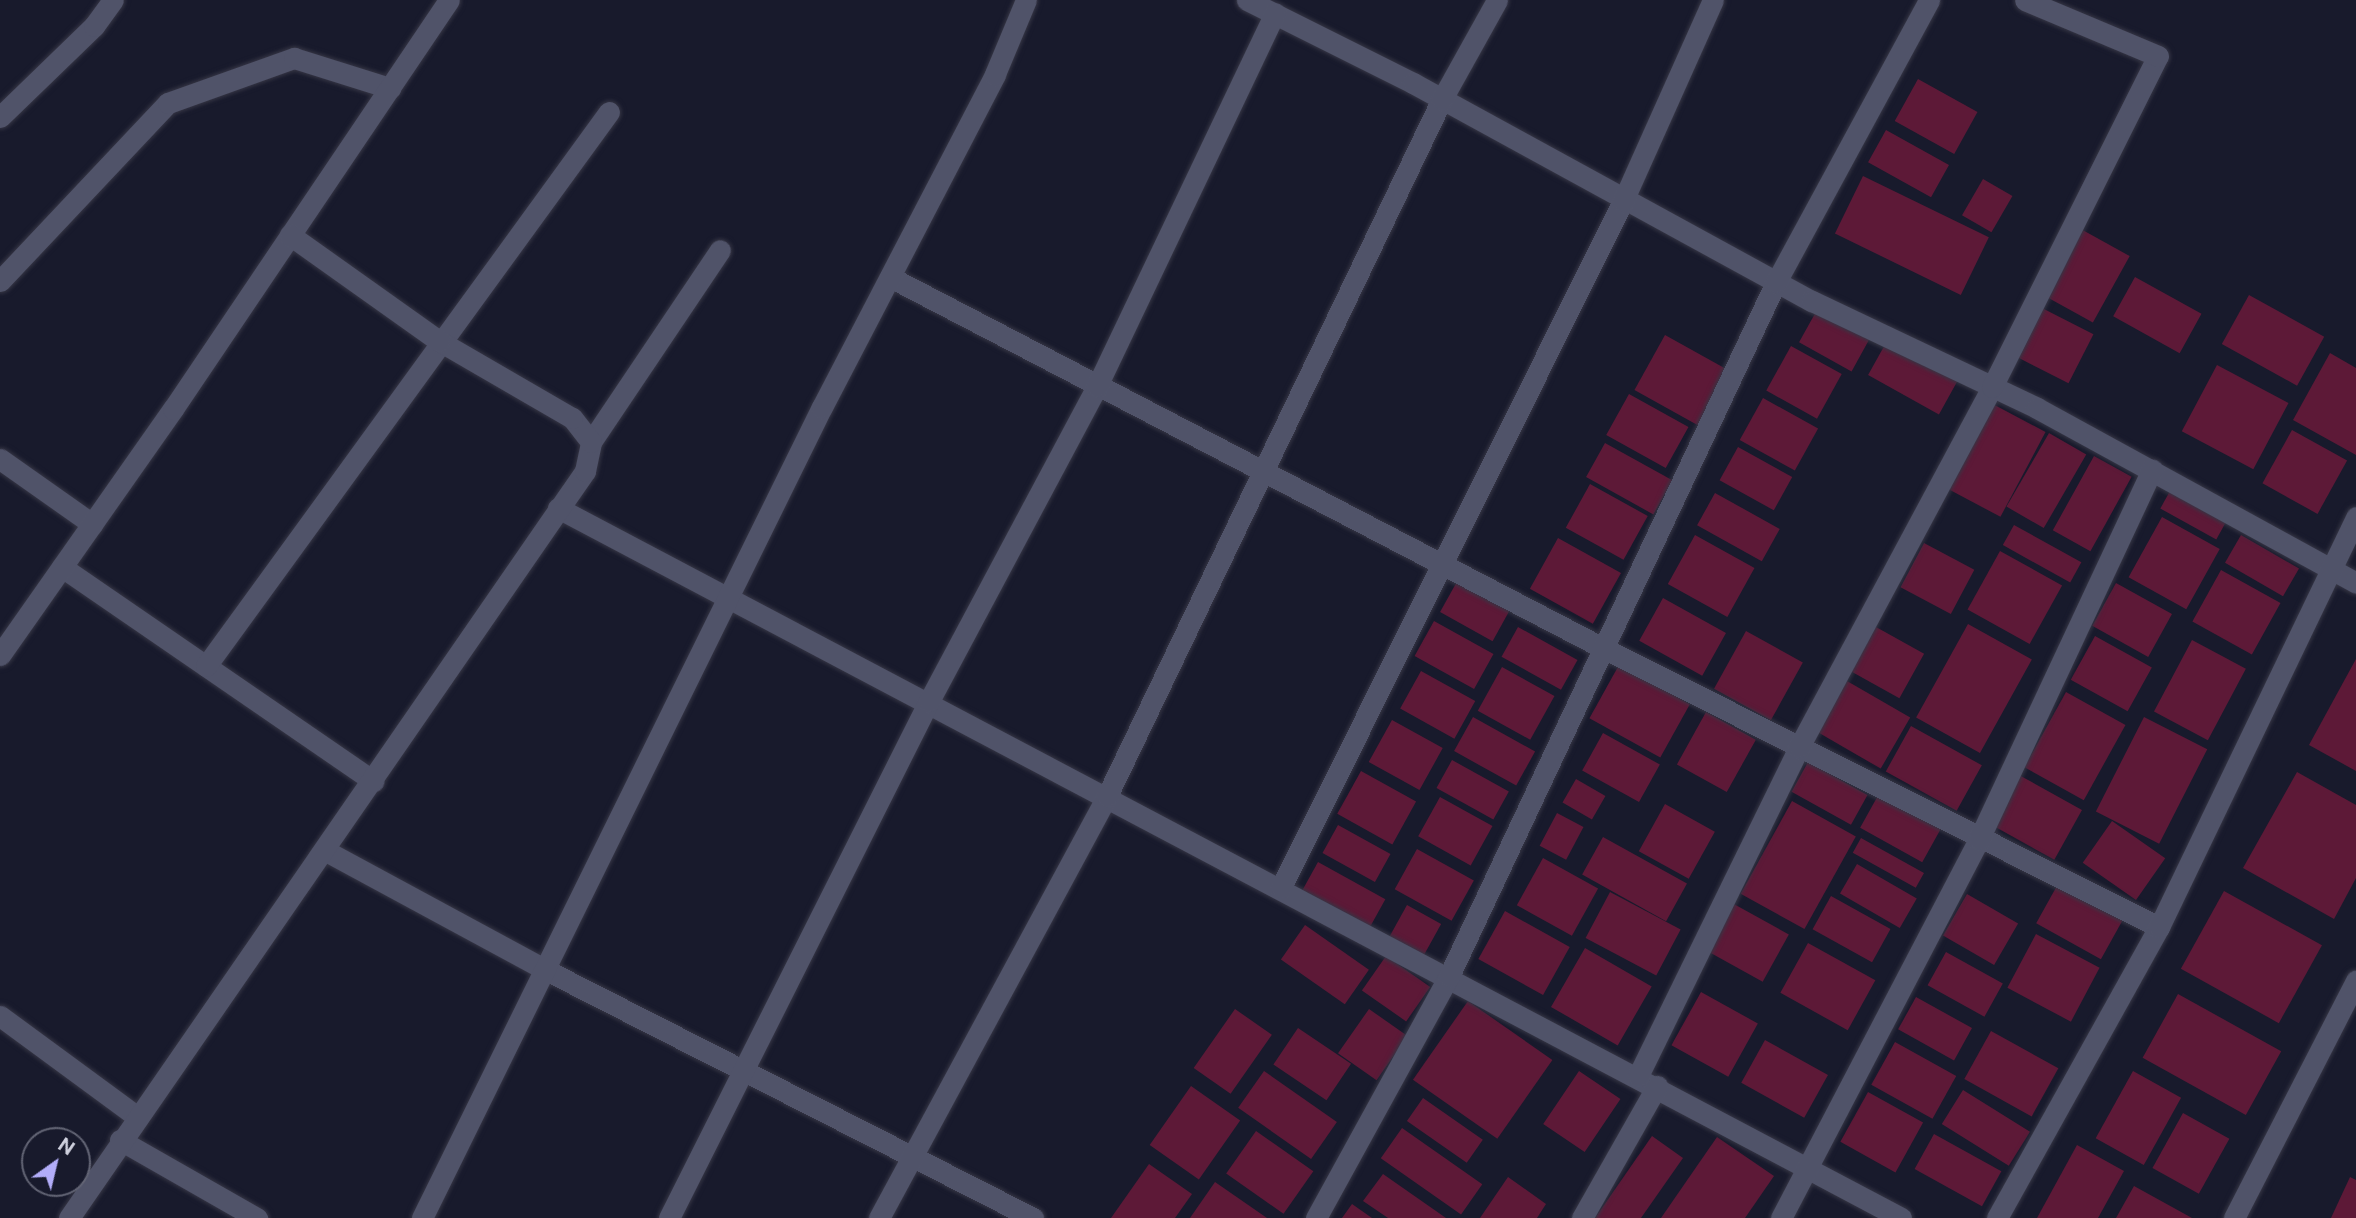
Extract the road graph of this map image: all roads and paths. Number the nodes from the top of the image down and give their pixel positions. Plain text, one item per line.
1 (113, 0) edge
2 (449, 0) edge
3 (1026, 0) edge
4 (1247, 0) edge
5 (1497, 0) edge
6 (1713, 0) edge
7 (1929, 0) edge
8 (2025, 0) edge
9 (1275, 13) junction
10 (390, 88) junction
11 (1442, 100) junction
12 (609, 112) dead end
13 (0, 117) edge
14 (1623, 201) junction
15 (290, 235) junction
16 (720, 250) dead end
17 (890, 277) junction
18 (0, 281) edge
19 (1776, 282) junction
20 (439, 341) junction
21 (1097, 386) junction
22 (1992, 387) junction
23 (591, 442) junction
24 (0, 459) edge
25 (2152, 470) junction
26 (1263, 472) junction
27 (558, 508) junction
28 (2356, 517) edge
29 (92, 524) junction
30 (1442, 565) junction
31 (62, 567) junction
32 (2331, 569) junction
33 (2356, 583) edge
34 (728, 596) junction
35 (1603, 648) junction
36 (0, 655) edge
37 (206, 666) junction
38 (929, 701) junction
39 (1799, 747) junction
40 (373, 781) junction
41 (1107, 796) junction
42 (1979, 839) junction
43 (326, 851) junction
44 (1281, 887) junction
45 (2159, 927) junction
46 (544, 969) junction
47 (1450, 976) junction
48 (2356, 981) edge
49 (0, 1016) edge
50 (747, 1071) junction
51 (1638, 1076) junction
52 (1657, 1086) junction
53 (136, 1116) junction
54 (120, 1140) junction
55 (911, 1154) junction
56 (1808, 1166) junction
57 (69, 1218) edge
58 (257, 1218) edge
59 (422, 1218) edge
60 (669, 1218) edge
61 (879, 1218) edge
62 (1033, 1218) edge
63 (1316, 1218) edge
64 (1582, 1218) edge
65 (1781, 1218) edge
66 (1901, 1218) edge
67 (1997, 1218) edge
68 (2234, 1218) edge

1 - 13 street
2 - 10 street
3 - 17 street
4 - 9 street
5 - 11 street
6 - 14 street
7 - 19 street
8 - 22 street
9 - 11 street
9 - 21 street
10 - 15 street
10 - 18 street
11 - 14 street
11 - 26 street
12 - 20 street
14 - 19 street
14 - 30 street
15 - 20 street
15 - 29 street
16 - 23 street
17 - 21 street
17 - 34 street
19 - 22 street
19 - 35 street
20 - 23 street
20 - 37 street
21 - 26 street
21 - 38 street
22 - 25 street
22 - 39 street
23 - 27 street
24 - 29 street
25 - 32 street
25 - 42 street
26 - 30 street
26 - 41 street
27 - 34 street
27 - 40 street
28 - 32 street
29 - 31 street
30 - 35 street
30 - 44 street
31 - 36 street
31 - 37 street
32 - 33 street
32 - 45 street
34 - 38 street
34 - 46 street
35 - 39 street
35 - 47 street
37 - 40 street
38 - 41 street
38 - 50 street
39 - 42 street
39 - 51 street
40 - 43 street
41 - 44 street
41 - 55 street
42 - 45 street
42 - 56 street
43 - 46 street
43 - 53 street
44 - 47 street
45 - 67 street
46 - 50 street
46 - 59 street
47 - 51 street
47 - 63 street
48 - 68 street
49 - 53 street
50 - 55 street
50 - 60 street
51 - 52 street
52 - 56 street
52 - 64 street
53 - 54 street
54 - 57 street
54 - 58 street
55 - 61 street
55 - 62 street
56 - 65 street
56 - 66 street

